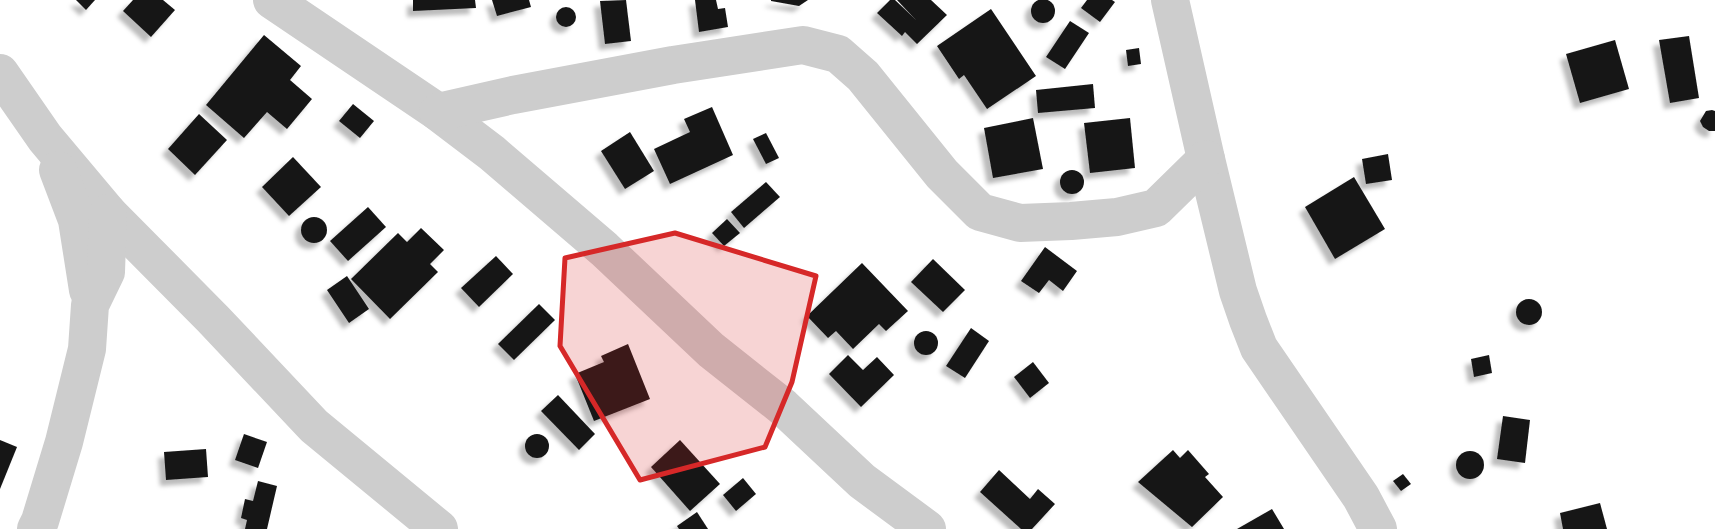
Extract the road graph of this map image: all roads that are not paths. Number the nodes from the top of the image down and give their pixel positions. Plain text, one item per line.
1 (272, 0) edge
2 (1170, 0) edge
3 (0, 73) edge
4 (438, 111) junction
5 (45, 138) junction
6 (1206, 159) junction
7 (108, 213) junction
8 (90, 305) junction
9 (36, 529) edge
10 (439, 529) edge
11 (927, 529) edge
12 (1378, 529) edge

1 - 4 street
2 - 6 street
3 - 5 street
4 - 6 street
4 - 11 street
5 - 7 street
5 - 8 street
6 - 12 street
7 - 8 street
7 - 10 street
8 - 9 street

